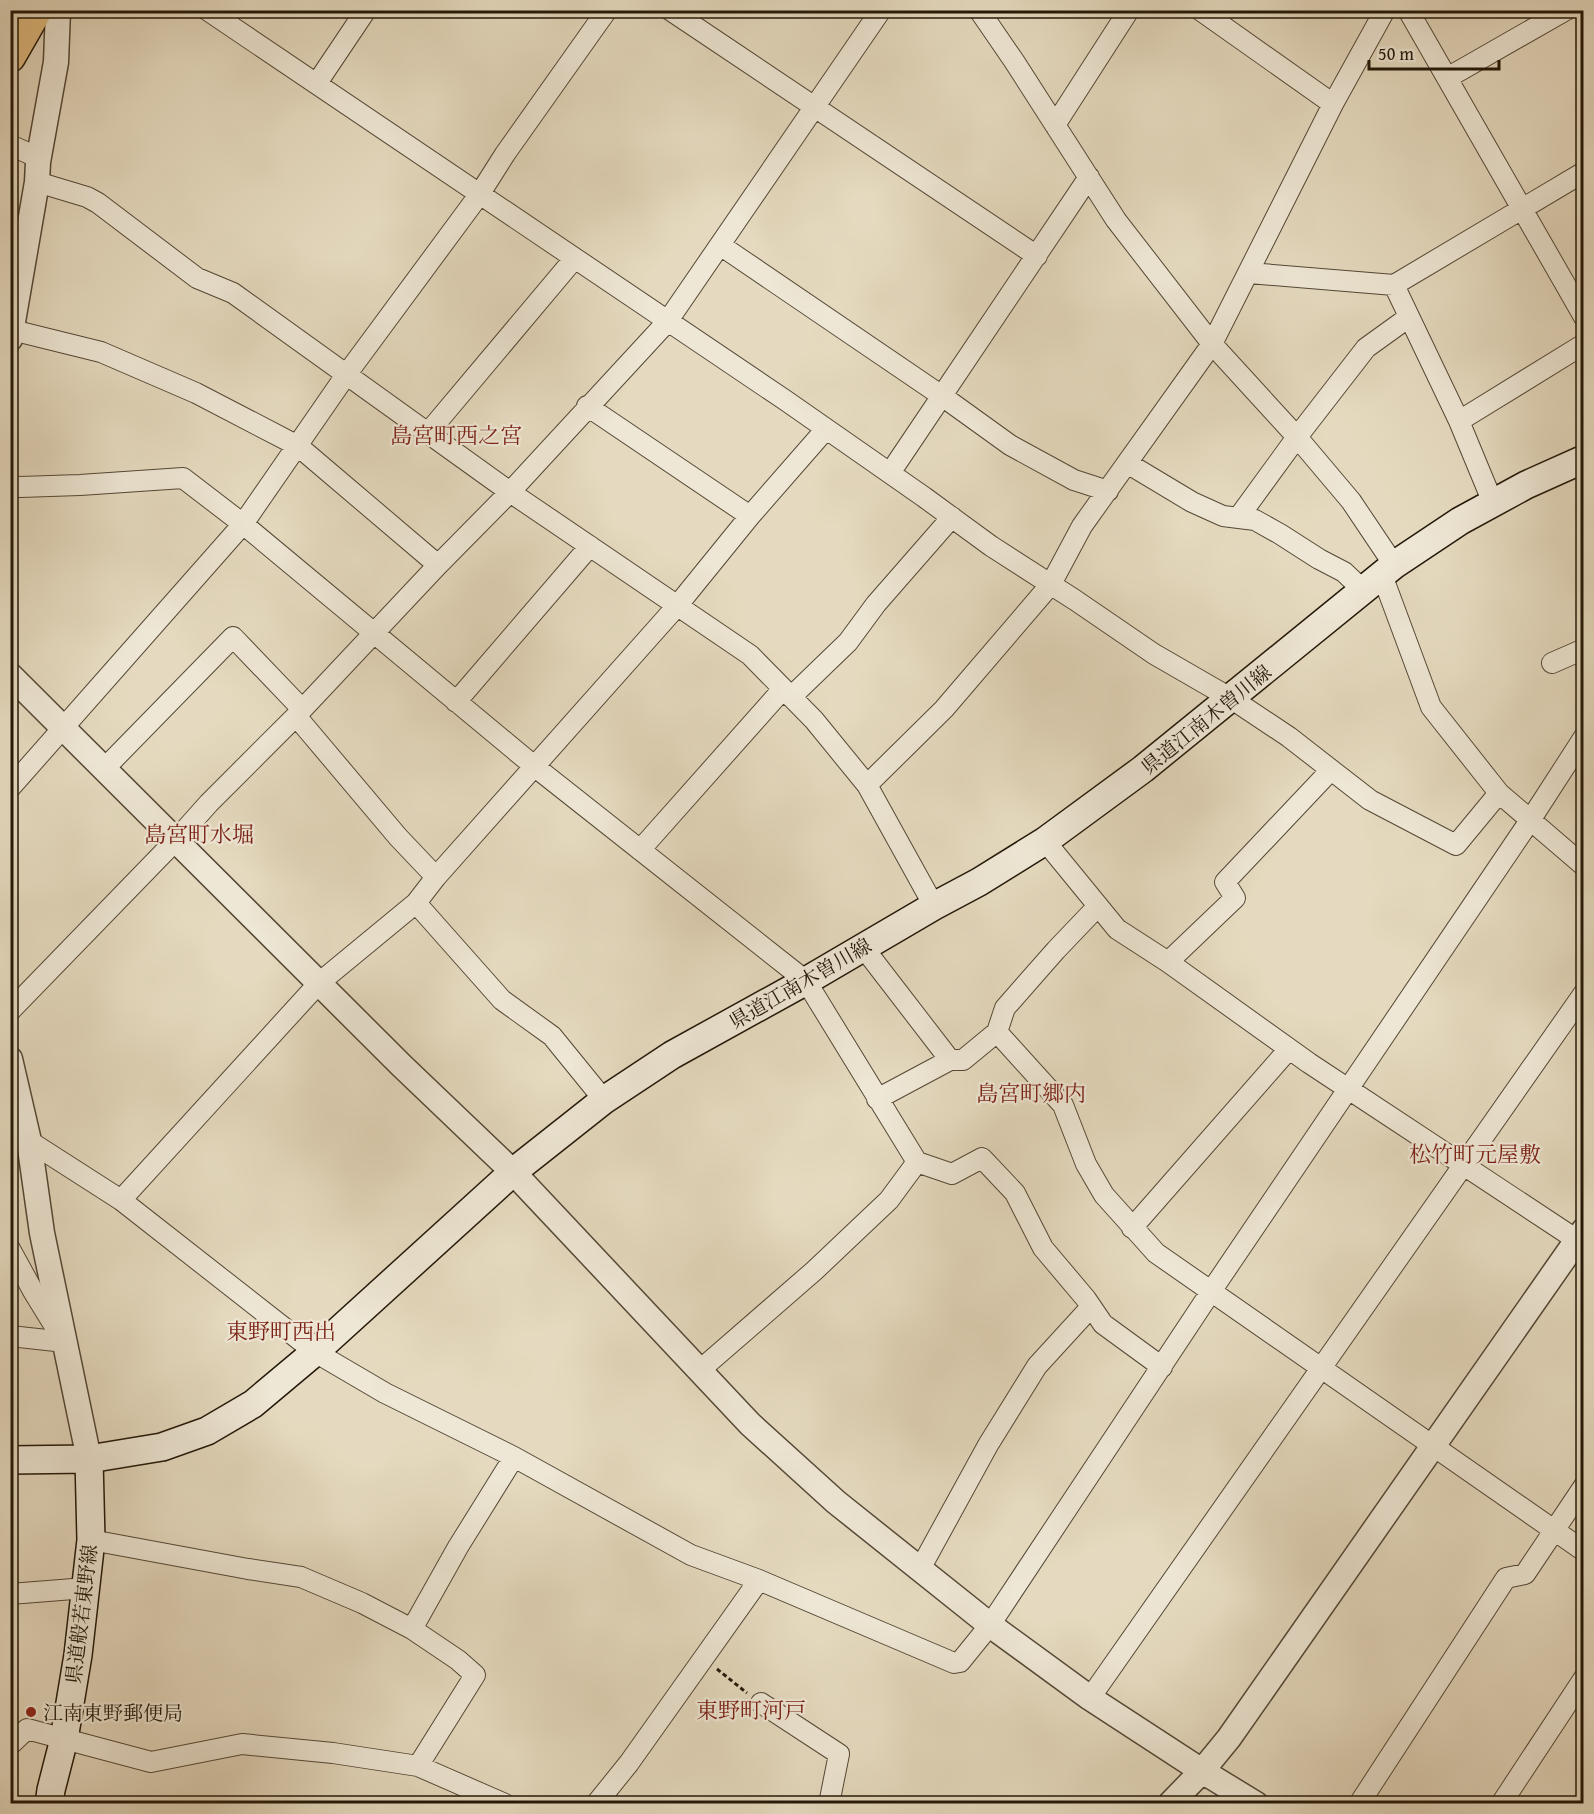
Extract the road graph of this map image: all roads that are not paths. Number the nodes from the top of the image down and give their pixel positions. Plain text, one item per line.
1 (37, 10) edge
2 (58, 10) edge
3 (207, 10) edge
4 (366, 10) edge
5 (606, 10) edge
6 (670, 10) edge
7 (881, 10) edge
8 (979, 10) edge
9 (1129, 10) edge
10 (1200, 10) edge
11 (1385, 10) edge
12 (1408, 10) edge
13 (1566, 10) edge
14 (10, 57) edge
15 (1447, 78) junction
16 (317, 83) junction
17 (1333, 104) junction
18 (815, 109) junction
19 (1055, 125) junction
20 (10, 145) edge
21 (39, 158) junction
22 (1584, 172) edge
23 (1089, 177) junction
24 (36, 182) junction
25 (479, 195) junction
26 (1521, 210) junction
27 (720, 245) junction
28 (1036, 256) junction
29 (574, 259) junction
30 (1249, 273) junction
31 (1394, 285) junction
32 (1409, 317) junction
33 (1584, 317) edge
34 (667, 322) junction
35 (11, 334) edge
36 (1212, 344) junction
37 (1584, 344) edge
38 (346, 375) junction
39 (942, 396) junction
40 (587, 406) junction
41 (1458, 421) junction
42 (826, 429) junction
43 (427, 434) junction
44 (1297, 437) junction
45 (298, 446) junction
46 (1584, 459) edge
47 (1127, 464) junction
48 (890, 473) junction
49 (10, 486) edge
50 (1107, 491) junction
51 (510, 492) junction
52 (1493, 503) junction
53 (750, 516) junction
54 (952, 517) junction
55 (1238, 518) junction
56 (243, 524) junction
57 (590, 546) junction
58 (438, 565) junction
59 (1380, 577) junction
60 (1051, 584) junction
61 (677, 606) junction
62 (374, 634) junction
63 (1584, 649) edge
64 (1552, 663) dead end
65 (10, 675) edge
66 (787, 693) junction
67 (1232, 699) junction
68 (456, 702) junction
69 (299, 712) junction
70 (63, 729) junction
71 (1584, 737) edge
72 (534, 766) junction
73 (105, 768) junction
74 (1330, 771) junction
75 (867, 784) junction
76 (10, 788) edge
77 (1499, 793) junction
78 (1531, 819) junction
79 (176, 840) junction
80 (1045, 841) junction
81 (640, 850) junction
82 (1584, 866) edge
83 (436, 878) junction
84 (416, 903) junction
85 (934, 906) junction
86 (1098, 906) junction
87 (863, 947) junction
88 (1168, 962) junction
89 (806, 981) junction
90 (319, 983) junction
91 (1584, 993) edge
92 (10, 1011) edge
93 (997, 1032) junction
94 (1290, 1049) junction
95 (10, 1059) edge
96 (950, 1059) junction
97 (1348, 1088) junction
98 (877, 1099) junction
99 (604, 1100) junction
100 (29, 1141) junction
101 (917, 1162) junction
102 (1463, 1166) junction
103 (513, 1172) junction
104 (121, 1200) junction
105 (1132, 1228) junction
106 (1580, 1235) edge
107 (10, 1249) edge
108 (1212, 1290) junction
109 (1091, 1307) junction
110 (10, 1336) edge
111 (65, 1342) junction
112 (315, 1352) junction
113 (1162, 1367) junction
114 (1322, 1369) junction
115 (700, 1370) junction
116 (1434, 1445) junction
117 (514, 1457) junction
118 (90, 1459) junction
119 (10, 1460) edge
120 (1584, 1486) edge
121 (1553, 1531) junction
122 (91, 1540) junction
123 (1584, 1551) edge
124 (920, 1569) junction
125 (759, 1580) junction
126 (86, 1588) junction
127 (10, 1593) edge
128 (990, 1625) junction
129 (412, 1629) junction
130 (1584, 1678) edge
131 (1090, 1698) junction
132 (761, 1703) road end
133 (64, 1739) junction
134 (10, 1745) edge
135 (418, 1766) junction
136 (1202, 1771) junction
137 (47, 1799) edge
138 (505, 1803) edge
139 (596, 1803) edge
140 (829, 1803) edge
141 (1170, 1803) edge
142 (1256, 1803) edge
143 (1359, 1803) edge
144 (1501, 1803) edge

1 - 14 main road
2 - 21 street
3 - 16 street
4 - 16 street
5 - 25 street
6 - 18 street
7 - 18 street
8 - 19 street
9 - 19 street
10 - 17 street
11 - 17 street
12 - 15 street
13 - 15 street
15 - 26 street
16 - 25 street
17 - 30 street
18 - 27 street
18 - 28 street
19 - 23 street
20 - 21 street
21 - 24 street
22 - 26 street
23 - 28 street
23 - 36 street
24 - 35 street
24 - 38 street
25 - 29 street
25 - 38 street
26 - 31 street
26 - 33 street
27 - 34 street
27 - 39 street
28 - 39 street
29 - 34 street
29 - 43 street
30 - 31 street
30 - 36 street
31 - 32 street
32 - 41 street
32 - 44 street
34 - 40 street
34 - 42 street
35 - 45 street
36 - 44 street
36 - 47 street
37 - 41 street
38 - 43 street
38 - 45 street
39 - 48 street
39 - 50 street
40 - 51 street
40 - 53 street
41 - 52 street
42 - 48 street
42 - 53 street
43 - 51 street
44 - 55 street
44 - 59 street
45 - 56 street
45 - 58 street
46 - 52 main road, 県道江南木曽川線
47 - 50 street
47 - 55 street
48 - 54 street
49 - 56 street
50 - 60 street
51 - 57 street
51 - 58 street
52 - 59 main road, 県道江南木曽川線
53 - 61 street
54 - 60 street
54 - 66 street
55 - 59 street
56 - 62 street
56 - 70 street
57 - 61 street
57 - 68 street
58 - 62 street
59 - 67 main road, 県道江南木曽川線
59 - 77 street
60 - 67 street
60 - 75 street
61 - 66 street
61 - 72 street
62 - 68 street
62 - 69 street
63 - 64 street
65 - 70 street
66 - 75 street
66 - 81 street
67 - 74 street
67 - 80 main road, 県道江南木曽川線
68 - 72 street
69 - 73 street
69 - 79 street
69 - 83 street
70 - 73 street
70 - 76 street
71 - 78 street
72 - 81 street
72 - 83 street
73 - 79 street
74 - 77 street
74 - 88 street
75 - 85 street
77 - 78 street
78 - 82 street
78 - 97 street
79 - 90 street
79 - 92 street
80 - 85 main road, 県道江南木曽川線
80 - 86 street
81 - 89 street
83 - 84 street
84 - 90 street
84 - 99 street
85 - 87 main road, 県道江南木曽川線
86 - 88 street
86 - 93 street
87 - 89 main road, 県道江南木曽川線
87 - 96 street
88 - 94 street
89 - 98 street
89 - 99 main road, 県道江南木曽川線
90 - 103 street
90 - 104 street
91 - 102 street
93 - 96 street
93 - 105 street
94 - 97 street
94 - 105 street
95 - 100 street
96 - 98 street
97 - 102 street
97 - 108 street
98 - 101 street
99 - 103 main road, 県道江南木曽川線
100 - 104 street
100 - 111 street
101 - 109 street
101 - 115 street
102 - 106 street
102 - 114 street
103 - 112 main road, 県道江南木曽川線
103 - 115 street
104 - 112 street
105 - 108 street
106 - 116 street
107 - 111 street
108 - 113 street
108 - 114 street
109 - 113 street
109 - 124 street
110 - 111 street
111 - 118 street
112 - 117 street
112 - 118 main road, 県道江南木曽川線
113 - 128 street
114 - 116 street
114 - 131 street
115 - 124 street
116 - 121 street
116 - 136 street
117 - 125 street
117 - 129 street
118 - 119 main road, 県道江南木曽川線
118 - 122 main road, 県道般若東野線
120 - 121 street
121 - 123 street
121 - 143 street
122 - 126 main road, 県道般若東野線
122 - 129 street
124 - 128 street
125 - 128 street
125 - 139 street
126 - 127 street
126 - 133 main road, 県道般若東野線
128 - 131 street
129 - 135 street
130 - 144 street
131 - 136 street
132 - 140 street
133 - 134 street
133 - 135 street
133 - 137 main road, 県道般若東野線
135 - 138 street
136 - 141 street
136 - 142 street

